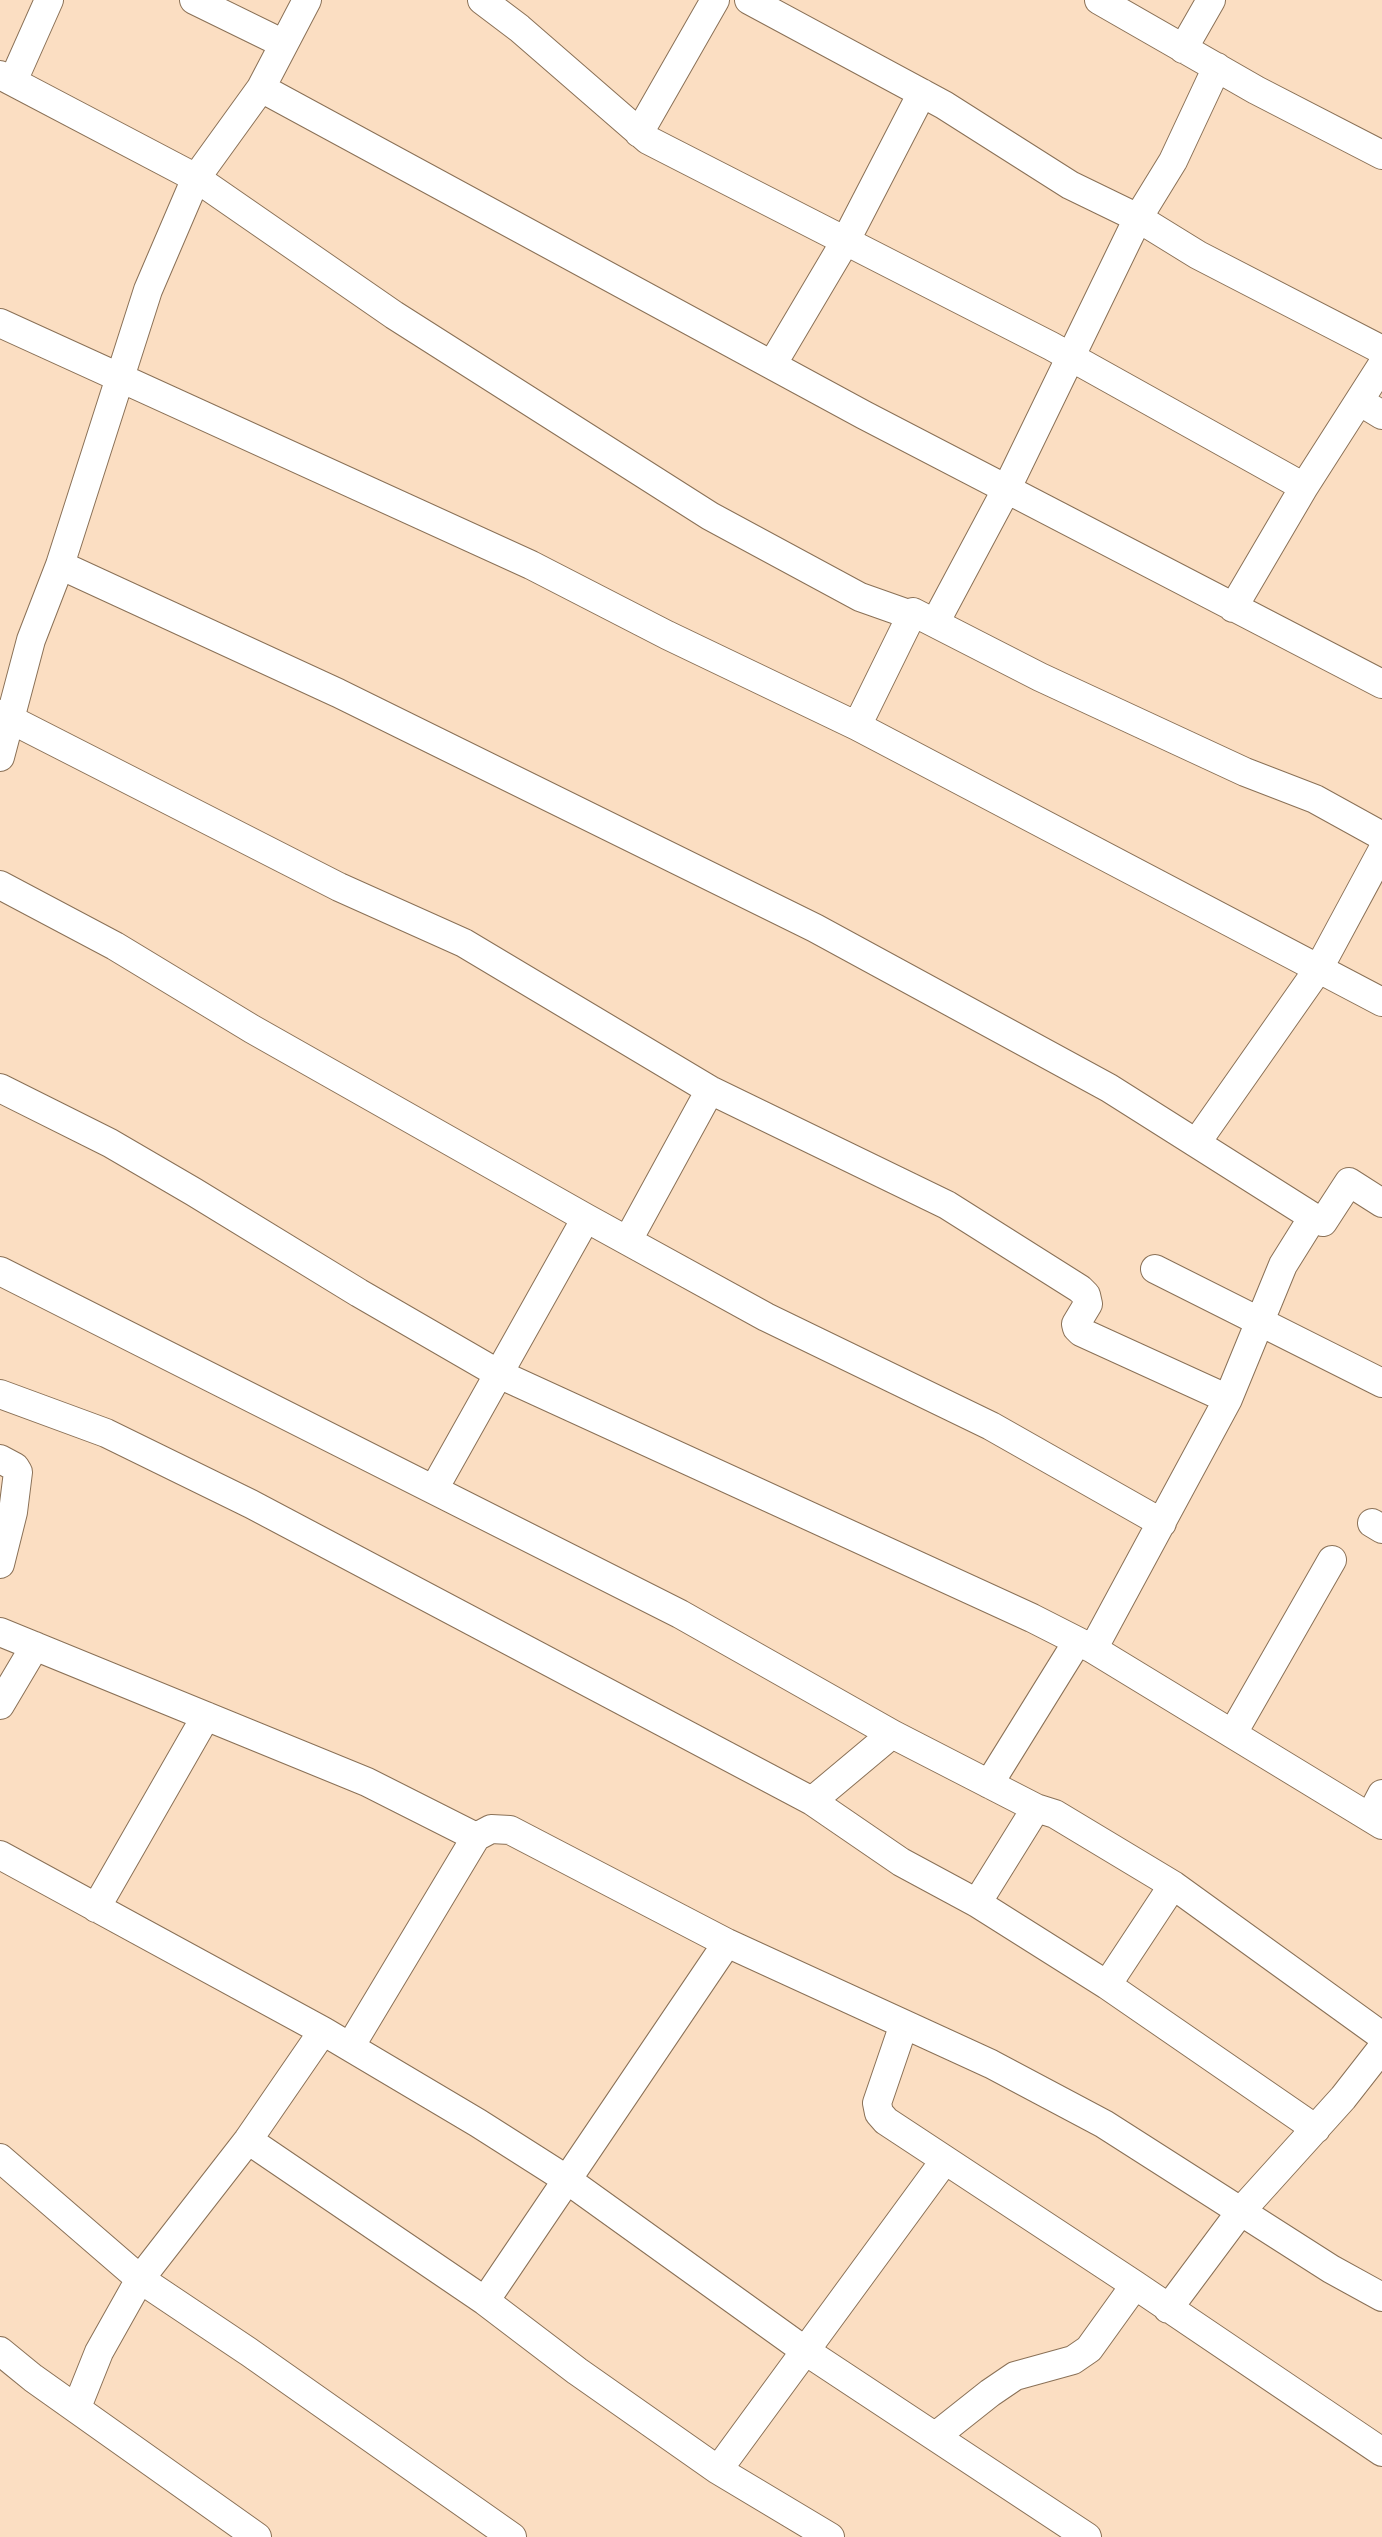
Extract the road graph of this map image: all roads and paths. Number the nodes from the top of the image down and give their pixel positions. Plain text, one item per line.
1 (49, 0) edge
2 (194, 0) edge
3 (307, 0) edge
4 (482, 0) edge
5 (715, 0) edge
6 (749, 0) edge
7 (1099, 0) edge
8 (1211, 0) edge
9 (284, 44) junction
10 (1183, 49) junction
11 (1216, 67) junction
12 (6, 78) edge
13 (261, 88) junction
14 (922, 93) junction
15 (639, 133) junction
16 (1382, 155) edge
17 (196, 178) junction
18 (1138, 218) junction
19 (846, 240) junction
20 (0, 323) edge
21 (1382, 350) edge
22 (1072, 358) junction
23 (772, 365) junction
24 (1382, 365) edge
25 (119, 377) junction
26 (1359, 401) junction
27 (1382, 415) edge
28 (1304, 487) junction
29 (1006, 490) junction
30 (60, 565) junction
31 (1232, 608) junction
32 (923, 619) junction
33 (1382, 684) edge
34 (5, 716) edge
35 (857, 726) junction
36 (0, 757) edge
37 (1382, 836) edge
38 (1382, 850) edge
39 (0, 885) edge
40 (1319, 968) junction
41 (1382, 1002) edge
42 (0, 1088) edge
43 (710, 1090) junction
44 (1197, 1142) junction
45 (1382, 1203) edge
46 (1313, 1217) junction
47 (586, 1218) junction
48 (628, 1240) junction
49 (1155, 1269) dead end
50 (0, 1271) edge
51 (1259, 1322) junction
52 (499, 1374) junction
53 (1382, 1383) edge
54 (0, 1394) edge
55 (1228, 1399) junction
56 (0, 1459) edge
57 (434, 1489) junction
58 (1162, 1523) junction
59 (1332, 1560) dead end
60 (0, 1564) edge
61 (0, 1632) edge
62 (35, 1646) junction
63 (1085, 1646) junction
64 (0, 1705) edge
65 (206, 1716) junction
66 (892, 1734) junction
67 (1233, 1734) junction
68 (990, 1784) junction
69 (812, 1801) junction
70 (1036, 1808) junction
71 (1378, 1812) edge
72 (476, 1837) junction
73 (0, 1855) edge
74 (1173, 1885) junction
75 (977, 1904) junction
76 (96, 1908) junction
77 (727, 1943) junction
78 (1107, 1985) junction
79 (904, 2024) junction
80 (323, 2031) junction
81 (1382, 2036) edge
82 (350, 2047) junction
83 (1382, 2048) edge
84 (1316, 2129) junction
85 (248, 2140) junction
86 (0, 2158) edge
87 (946, 2160) junction
88 (566, 2179) junction
89 (1241, 2211) junction
90 (140, 2279) junction
91 (1135, 2285) junction
92 (1382, 2297) edge
93 (485, 2301) junction
94 (1168, 2309) junction
95 (804, 2350) junction
96 (0, 2351) edge
97 (77, 2407) junction
98 (937, 2435) junction
99 (1382, 2452) edge
100 (718, 2470) junction
101 (257, 2537) edge
102 (512, 2537) edge
103 (830, 2537) edge
104 (1087, 2537) edge

1 - 12 street
2 - 9 street
3 - 9 street
4 - 15 street
5 - 15 street
6 - 14 street
7 - 10 street
8 - 10 street
9 - 13 street
10 - 11 street
11 - 16 street
11 - 18 street
12 - 17 street
13 - 17 street
13 - 23 street
14 - 18 street
14 - 19 street
15 - 19 street
17 - 25 street
17 - 32 street
18 - 21 street
18 - 22 street
19 - 22 street
19 - 23 street
20 - 25 street
22 - 28 street
22 - 29 street
23 - 29 street
24 - 26 street
25 - 30 street
25 - 35 street
26 - 27 street
26 - 28 street
28 - 31 street
29 - 31 street
29 - 32 street
30 - 34 street
30 - 44 street
31 - 33 street
32 - 35 street
32 - 37 street
34 - 36 street
34 - 43 street
35 - 40 street
38 - 40 street
39 - 47 street
40 - 41 street
40 - 44 street
42 - 52 street
43 - 48 street
43 - 55 street
44 - 46 street
45 - 46 street
46 - 51 street
47 - 48 street
47 - 52 street
48 - 58 street
49 - 51 street
50 - 57 street
51 - 53 street
51 - 55 street
52 - 57 street
52 - 63 street
54 - 69 street
55 - 58 street
56 - 60 street
57 - 66 street
58 - 63 street
59 - 67 street
61 - 62 street
62 - 64 street
62 - 65 street
63 - 67 street
63 - 68 street
65 - 72 street
65 - 76 street
66 - 68 street
66 - 69 street
67 - 71 street
68 - 70 street
69 - 75 street
70 - 74 street
70 - 75 street
72 - 77 street
72 - 82 street
73 - 76 street
74 - 78 street
74 - 81 street
75 - 78 street
76 - 80 street
77 - 79 street
77 - 88 street
78 - 84 street
79 - 87 street
79 - 89 street
80 - 82 street
80 - 85 street
82 - 88 street
83 - 84 street
84 - 89 street
85 - 90 street
85 - 93 street
86 - 90 street
87 - 91 street
87 - 95 street
88 - 93 street
88 - 95 street
89 - 92 street
89 - 94 street
90 - 97 street
90 - 102 street
91 - 94 street
91 - 98 street
93 - 100 street
94 - 99 street
95 - 98 street
95 - 100 street
96 - 97 street
97 - 101 street
98 - 104 street
100 - 103 street

